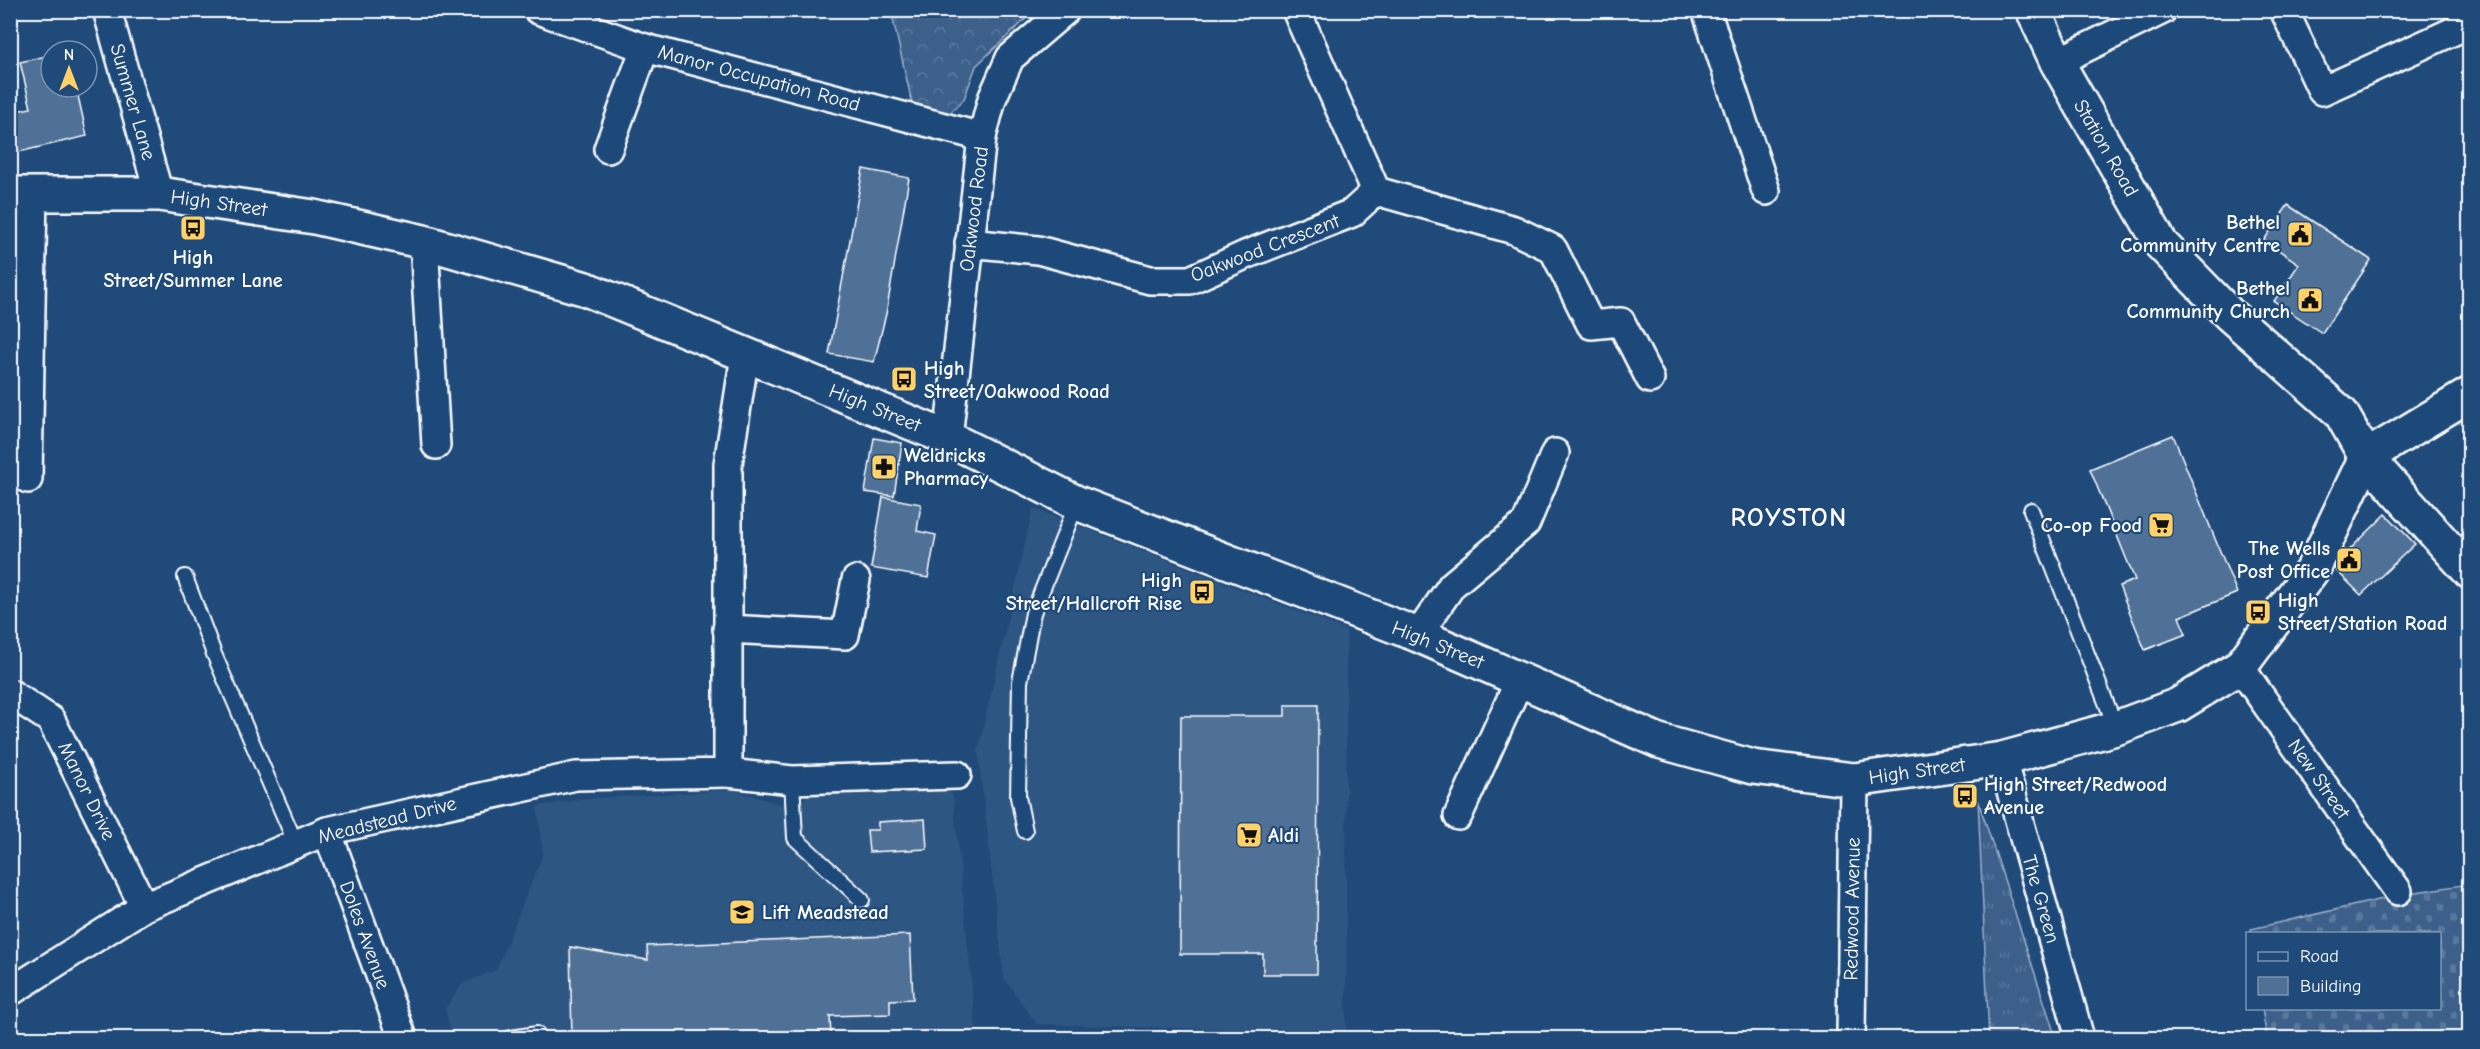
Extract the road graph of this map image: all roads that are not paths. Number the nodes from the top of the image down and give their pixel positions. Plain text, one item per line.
1 (107, 10) edge
2 (538, 10) edge
3 (1066, 10) edge
4 (1296, 10) edge
5 (1706, 10) edge
6 (2033, 10) edge
7 (2163, 10) edge
8 (2284, 10) edge
9 (2460, 10) edge
10 (645, 48) junction
11 (2057, 62) junction
12 (982, 137) junction
13 (608, 149) dead end
14 (1376, 191) junction
15 (1766, 191) dead end
16 (22, 193) edge
17 (159, 194) junction
18 (424, 242) junction
19 (969, 243) junction
20 (745, 355) junction
21 (1650, 379) dead end
22 (2469, 394) edge
23 (948, 438) junction
24 (436, 445) dead end
25 (1555, 453) dead end
26 (2366, 457) junction
27 (28, 479) dead end
28 (1077, 503) junction
29 (2031, 510) dead end
30 (2469, 572) edge
31 (185, 577) dead end
32 (856, 580) dead end
33 (727, 629) junction
34 (1418, 635) junction
35 (2240, 667) junction
36 (1520, 679) junction
37 (10, 693) edge
38 (2116, 728) junction
39 (2002, 759) junction
40 (728, 773) junction
41 (957, 775) dead end
42 (792, 780) junction
43 (1854, 780) junction
44 (1458, 816) dead end
45 (327, 831) junction
46 (1025, 831) dead end
47 (296, 844) junction
48 (2398, 891) dead end
49 (862, 900) dead end
50 (144, 906) junction
51 (10, 992) edge
52 (537, 1034) dead end
53 (403, 1038) edge
54 (511, 1038) edge
55 (1851, 1038) edge
56 (2080, 1038) edge

1 - 17 street, Summer Lane
2 - 10 street, Manor Occupation Road
3 - 12 street, Oakwood Road
4 - 14 street
5 - 15 street
6 - 11 main road, Station Road
7 - 11 street
8 - 9 street
10 - 12 street, Manor Occupation Road
10 - 13 street
11 - 26 main road, Station Road
12 - 19 street, Oakwood Road
14 - 19 street, Oakwood Crescent
14 - 21 street
16 - 17 main road, High Street
16 - 27 street
17 - 18 main road, High Street
18 - 20 main road, High Street
18 - 24 street
19 - 23 street, Oakwood Road
20 - 23 main road, High Street
20 - 33 street
22 - 26 main road
23 - 28 main road, High Street
25 - 34 street
26 - 30 main road, Station Road
26 - 35 main road, High Street
28 - 34 main road, High Street
28 - 46 lane
29 - 38 lane
31 - 47 lane
32 - 33 street
33 - 40 street
34 - 36 main road, High Street
35 - 38 main road, High Street
35 - 48 street, New Street
36 - 43 main road, High Street
36 - 44 street
37 - 50 street, Manor Drive
38 - 39 main road, High Street
39 - 43 main road, High Street
39 - 56 street, The Green
40 - 42 street, Meadstead Drive
40 - 45 street, Meadstead Drive
41 - 42 street, Meadstead Drive
42 - 49 lane
43 - 55 street, Redwood Avenue
45 - 47 street, Meadstead Drive
45 - 53 street, Doles Avenue
47 - 50 street, Meadstead Drive
50 - 51 street, Meadstead Drive
52 - 54 lane

